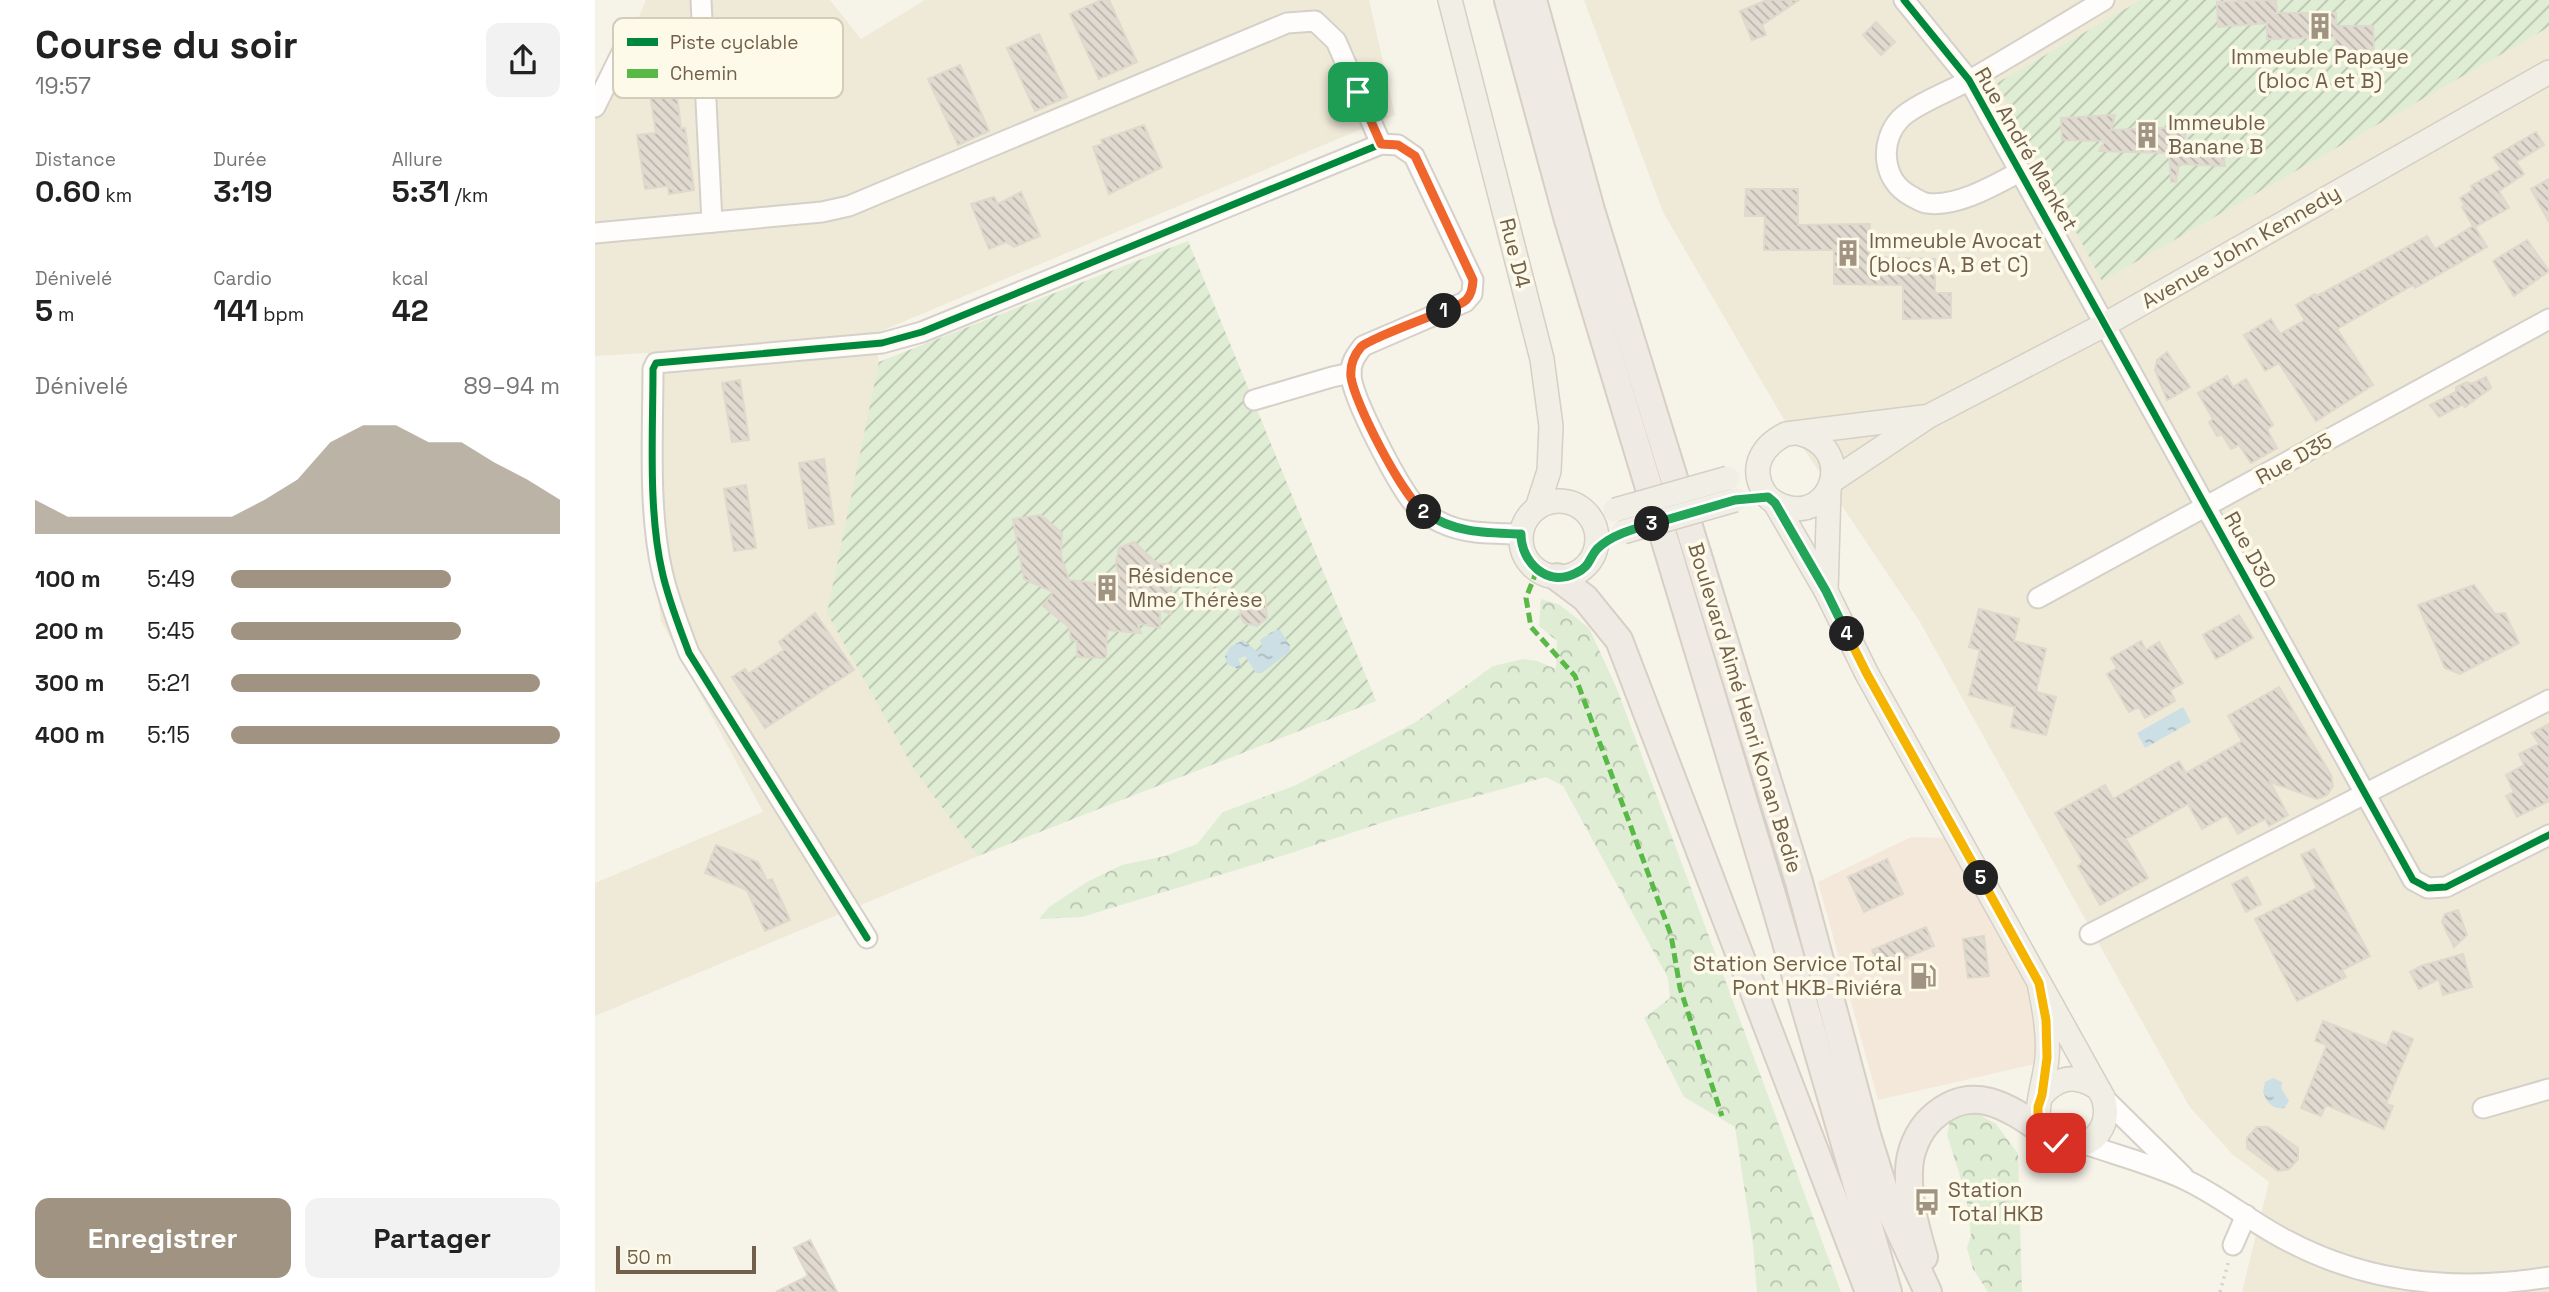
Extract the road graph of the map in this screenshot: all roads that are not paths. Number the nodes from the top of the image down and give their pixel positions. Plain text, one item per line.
1 (701, 0) edge
2 (1450, 0) edge
3 (1508, 0) edge
4 (1533, 0) edge
5 (1904, 0) edge
6 (2104, 0) edge
7 (702, 18) edge
8 (613, 71) edge
9 (2549, 72) edge
10 (1969, 80) junction
11 (706, 98) edge
12 (595, 107) edge
13 (1381, 144) junction
14 (2021, 171) junction
15 (712, 222) junction
16 (595, 233) edge
17 (2549, 319) edge
18 (2104, 325) junction
19 (1350, 373) junction
20 (1254, 400) dead end
21 (1929, 416) junction
22 (1798, 433) junction
23 (1759, 459) junction
24 (1831, 485) junction
25 (1732, 489) junction
26 (1771, 500) junction
27 (2206, 507) junction
28 (1537, 508) junction
29 (1586, 511) junction
30 (1521, 534) junction
31 (1596, 550) junction
32 (1557, 577) junction
33 (1826, 591) junction
34 (2038, 598) dead end
35 (2549, 700) edge
36 (2364, 793) junction
37 (2549, 835) edge
38 (2090, 934) dead end
39 (867, 938) dead end
40 (2039, 983) junction
41 (2549, 1089) edge
42 (2100, 1092) junction
43 (2042, 1095) junction
44 (2483, 1108) dead end
45 (2043, 1131) junction
46 (2085, 1144) junction
47 (2189, 1181) junction
48 (2246, 1215) junction
49 (2233, 1245) road end
50 (2549, 1277) edge
51 (1869, 1292) edge
52 (1888, 1292) edge
53 (1928, 1292) edge
54 (1936, 1292) edge

1 - 7 street
2 - 28 main road, Rue D4
3 - 52 highway, Boulevard Aimé Henri Konan Bedie
4 - 53 highway, Boulevard Aimé Henri Konan Bedie
5 - 10 street, Rue André Manket
6 - 10 street
8 - 12 street
9 - 18 main road, Avenue John Kennedy
10 - 14 street, Rue André Manket
10 - 14 street
11 - 15 street
13 - 15 street
13 - 19 street
13 - 39 street
14 - 18 street, Rue André Manket
15 - 16 street
17 - 27 street, Rue D35
18 - 21 main road, Avenue John Kennedy
18 - 27 street, Rue D30
19 - 20 street
19 - 30 street
21 - 22 main road, Avenue John Kennedy
21 - 24 main road, Avenue John Kennedy
22 - 23 main road, Avenue John Kennedy
22 - 24 main road
23 - 25 main road, Avenue John Kennedy
23 - 26 main road
24 - 26 main road, Avenue John Kennedy
24 - 33 main road
25 - 26 main road, Avenue John Kennedy
25 - 29 main road, Avenue John Kennedy, bridge
25 - 31 main road, Avenue John Kennedy, bridge
26 - 33 main road
27 - 34 street, Rue D35
27 - 36 street, Rue D30
28 - 29 main road
28 - 30 main road, Rue D4
29 - 31 main road
30 - 32 main road
31 - 32 main road
32 - 51 highway
33 - 40 main road
35 - 36 street
36 - 37 street, Rue D30
36 - 38 street
40 - 42 main road
40 - 43 main road
41 - 44 street
42 - 43 main road
42 - 46 main road
42 - 47 street
43 - 45 main road
45 - 46 main road
45 - 54 highway
46 - 47 street
47 - 48 street
48 - 49 street
48 - 50 street

